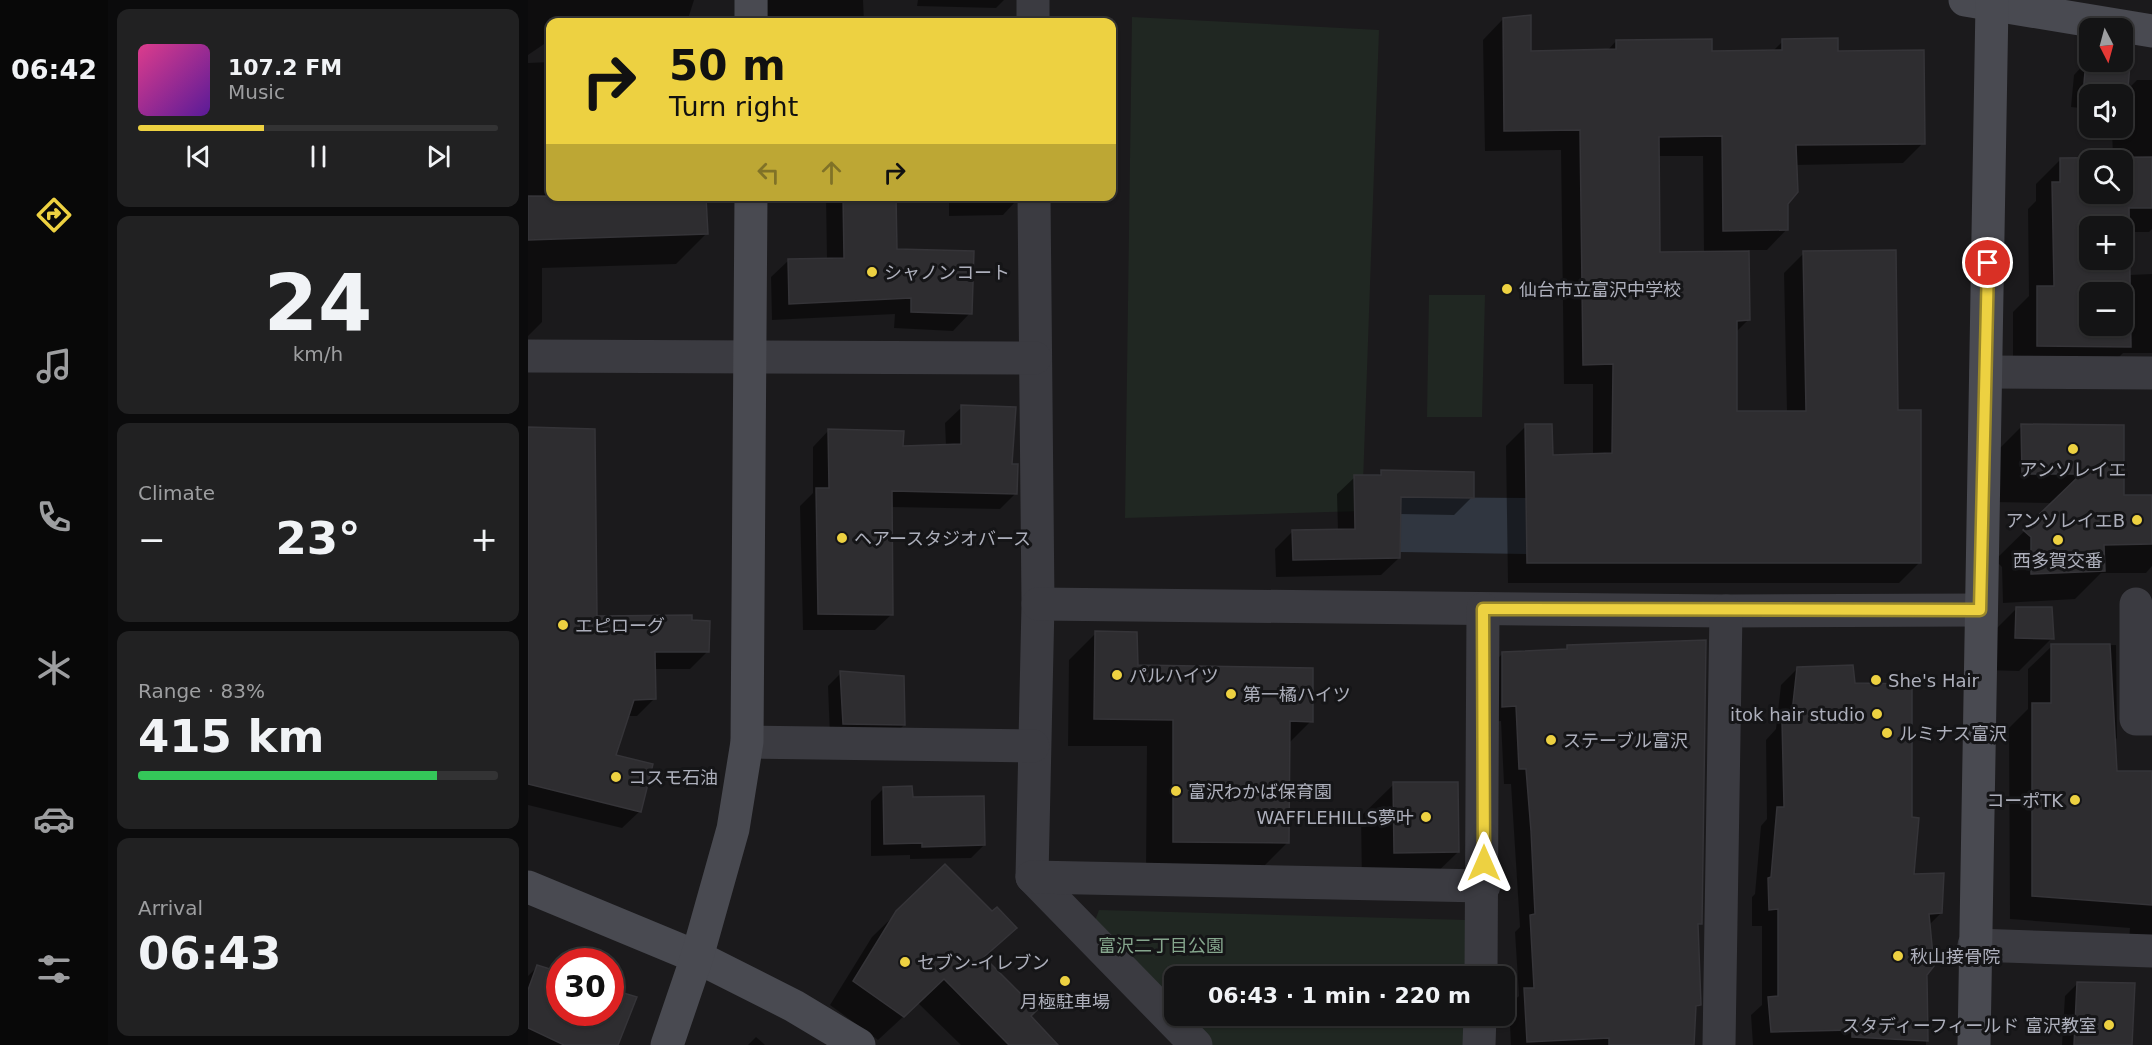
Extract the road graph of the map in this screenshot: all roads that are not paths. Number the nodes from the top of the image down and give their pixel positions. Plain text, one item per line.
1 (751, 0) edge
2 (1033, 0) edge
3 (1983, 1) edge
4 (751, 18) edge
5 (1033, 18) edge
6 (2152, 31) edge
7 (751, 201) edge
8 (1034, 201) edge
9 (528, 356) edge
10 (750, 357) junction
11 (1035, 358) junction
12 (1986, 372) junction
13 (2152, 372) edge
14 (1038, 604) junction
15 (2136, 604) dead end
16 (1483, 609) junction
17 (1980, 610) junction
18 (1726, 611) junction
19 (2152, 719) edge
20 (747, 742) junction
21 (1033, 746) junction
22 (1032, 877) junction
23 (1484, 886) junction
24 (528, 887) edge
25 (1974, 945) junction
26 (2152, 951) edge
27 (697, 957) junction
28 (1481, 966) edge
29 (1480, 1026) edge
30 (668, 1045) edge
31 (859, 1045) edge
32 (1196, 1045) edge
33 (1479, 1045) edge
34 (1719, 1045) edge
35 (1974, 1045) edge

1 - 4 street
2 - 5 street
3 - 6 street
3 - 12 street
7 - 10 street
8 - 11 street
9 - 10 street
10 - 11 street
10 - 20 street
11 - 14 street
12 - 13 street
12 - 17 street
14 - 16 street
14 - 21 street
15 - 19 street
16 - 18 street
16 - 23 street
17 - 18 street
17 - 25 street
18 - 34 street
20 - 21 street
20 - 27 street
21 - 22 street
22 - 23 street
22 - 32 street
23 - 28 street
24 - 27 street
25 - 26 street
25 - 35 street
27 - 30 street
27 - 31 street
29 - 33 street

